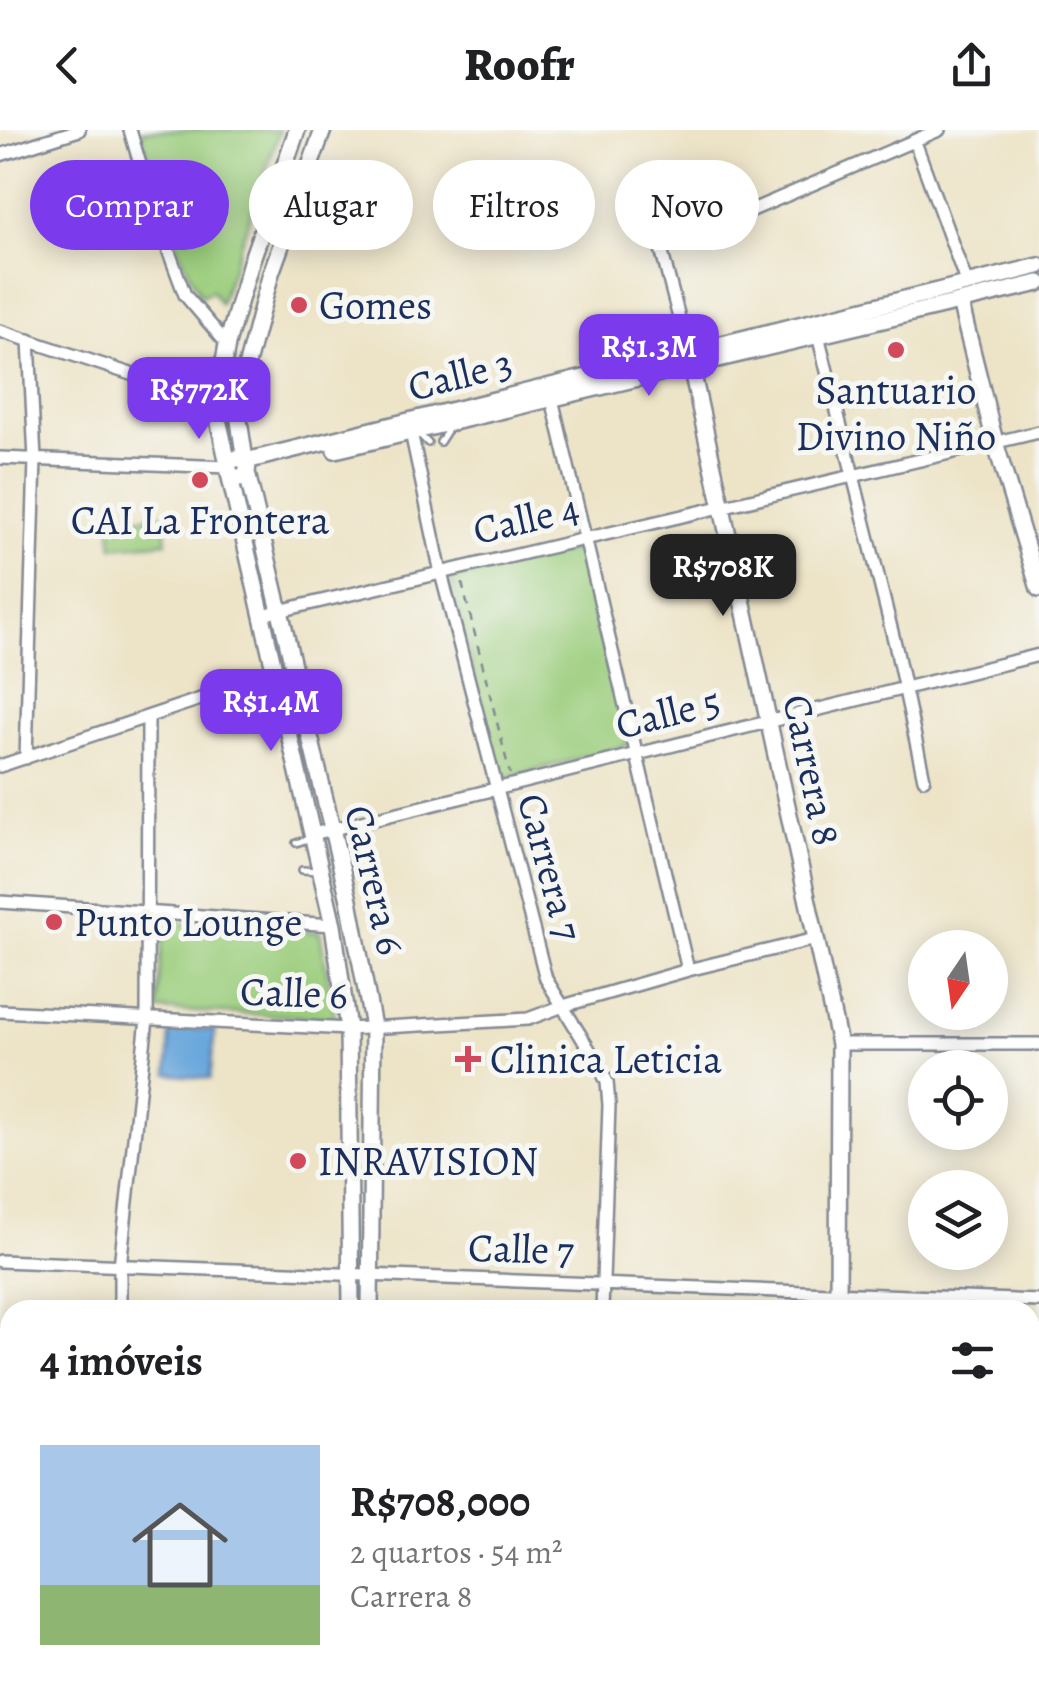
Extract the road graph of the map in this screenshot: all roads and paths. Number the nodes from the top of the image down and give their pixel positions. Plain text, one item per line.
1 (80, 130) edge
2 (130, 130) edge
3 (297, 130) edge
4 (323, 130) edge
5 (939, 130) edge
6 (914, 142) junction
7 (0, 155) edge
8 (287, 160) edge
9 (312, 160) edge
10 (255, 250) edge
11 (279, 250) edge
12 (1039, 266) edge
13 (1039, 283) edge
14 (967, 284) junction
15 (960, 302) junction
16 (816, 328) junction
17 (0, 330) edge
18 (30, 340) junction
19 (227, 344) junction
20 (690, 359) junction
21 (552, 398) junction
22 (216, 406) junction
23 (452, 422) junction
24 (1039, 432) edge
25 (418, 435) junction
26 (440, 442) dead end
27 (995, 442) junction
28 (0, 458) edge
29 (35, 459) junction
30 (247, 466) junction
31 (229, 468) junction
32 (854, 476) junction
33 (720, 507) junction
34 (587, 538) junction
35 (441, 573) junction
36 (461, 581) dead end
37 (1039, 589) edge
38 (270, 613) junction
39 (1039, 654) edge
40 (275, 674) junction
41 (902, 691) junction
42 (148, 718) junction
43 (769, 721) junction
44 (638, 753) junction
45 (26, 758) junction
46 (0, 766) edge
47 (924, 779) dead end
48 (513, 785) junction
49 (496, 789) junction
50 (330, 830) junction
51 (314, 836) junction
52 (296, 843) dead end
53 (302, 870) dead end
54 (321, 871) junction
55 (0, 902) edge
56 (148, 912) junction
57 (333, 925) junction
58 (815, 940) junction
59 (688, 970) junction
60 (564, 1006) junction
61 (0, 1012) edge
62 (147, 1019) junction
63 (348, 1028) junction
64 (373, 1028) junction
65 (839, 1044) junction
66 (1039, 1044) edge
67 (0, 1261) edge
68 (120, 1266) junction
69 (350, 1275) junction
70 (370, 1276) junction
71 (603, 1284) junction
72 (120, 1300) edge
73 (351, 1300) edge
74 (370, 1300) edge
75 (602, 1300) edge
76 (812, 1300) edge
77 (838, 1300) edge

1 - 7 street
2 - 19 street
3 - 8 street
4 - 9 street, Carrera 6
5 - 6 street
6 - 14 street
6 - 20 street, Carrera 8
10 - 19 street
11 - 30 street, Carrera 6
12 - 14 street, Calle 3
13 - 15 street, Calle 3
14 - 16 street, Calle 3
15 - 16 street, Calle 3
15 - 27 street
16 - 20 street, Calle 3
16 - 32 street
17 - 18 street
18 - 22 street
18 - 29 street
19 - 22 street
20 - 21 street, Calle 3
20 - 30 street, Calle 3
20 - 33 street, Carrera 8
21 - 23 street, Calle 3
21 - 34 street
22 - 31 street, Carrera 6
23 - 25 street, Calle 3
23 - 26 lane
24 - 27 street, Calle 4
25 - 30 street, Calle 3
25 - 35 street, Carrera 7
27 - 32 street, Calle 4
27 - 37 street
28 - 29 street
29 - 31 street
29 - 45 street
30 - 31 street
30 - 38 street, Carrera 6
31 - 38 street, Carrera 6
32 - 33 street, Calle 4
32 - 41 street
33 - 34 street, Calle 4
33 - 43 street, Carrera 8
34 - 35 street, Calle 4
34 - 44 street
35 - 38 street, Calle 4
35 - 49 street, Carrera 7
36 - 48 path
38 - 40 street, Carrera 6
38 - 50 street, Carrera 6
39 - 41 street, Calle 5
40 - 42 street
40 - 51 street, Carrera 6
41 - 43 street, Calle 5
41 - 47 street
42 - 45 street
42 - 56 street
43 - 44 street, Calle 5
43 - 58 street, Carrera 8
44 - 48 street, Calle 5
44 - 59 street
45 - 46 street
48 - 49 street, Calle 5
49 - 50 street, Calle 5
49 - 60 street, Carrera 7
50 - 51 street, Calle 5
50 - 64 street, Carrera 6
51 - 52 lane
51 - 54 street, Carrera 6
53 - 54 lane
54 - 57 street, Carrera 6
55 - 56 street
56 - 57 street
56 - 62 street
57 - 63 street, Carrera 6
58 - 59 street, Calle 6
58 - 65 street, Carrera 8
59 - 60 street, Calle 6
60 - 64 street, Calle 6
60 - 71 street, Carrera 7
61 - 62 street, Calle 6
62 - 63 street, Calle 6
62 - 68 street
63 - 64 street, Calle 6
63 - 69 street, Carrera 6
64 - 70 street, Carrera 6
65 - 66 street
65 - 77 street, Carrera 8
67 - 68 street, Calle 7
68 - 69 street, Calle 7
68 - 72 street
69 - 70 street, Calle 7
69 - 73 street, Carrera 6
70 - 71 street, Calle 7
70 - 74 street, Carrera 6
71 - 75 street, Carrera 7
71 - 76 street, Calle 7

